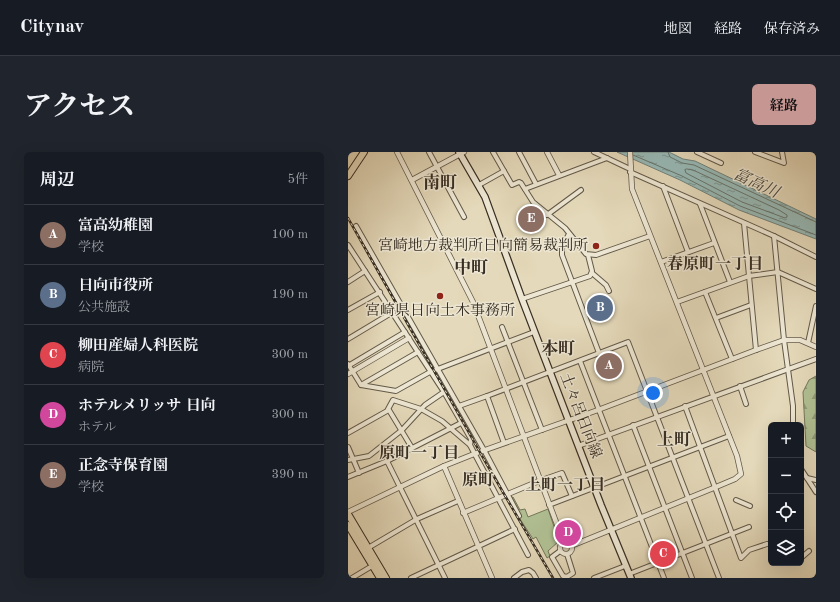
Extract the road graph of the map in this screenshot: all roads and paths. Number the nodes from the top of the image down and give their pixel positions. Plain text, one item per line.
1 (364, 152) edge
2 (397, 152) edge
3 (429, 152) edge
4 (493, 152) edge
5 (519, 152) edge
6 (548, 152) edge
7 (594, 152) edge
8 (630, 152) edge
9 (697, 152) edge
10 (755, 152) edge
11 (782, 152) edge
12 (461, 153) edge
13 (606, 158) junction
14 (721, 163) dead end
15 (436, 167) junction
16 (630, 169) junction
17 (504, 171) junction
18 (559, 175) junction
19 (348, 176) edge
20 (412, 180) junction
21 (536, 184) junction
22 (479, 185) junction
23 (663, 186) junction
24 (525, 189) junction
25 (581, 190) dead end
26 (700, 204) junction
27 (547, 215) junction
28 (464, 217) dead end
29 (744, 223) junction
30 (356, 226) dead end
31 (569, 234) junction
32 (650, 236) junction
33 (774, 236) junction
34 (714, 243) junction
35 (348, 245) edge
36 (353, 252) junction
37 (688, 252) junction
38 (348, 255) edge
39 (588, 255) junction
40 (816, 257) edge
41 (661, 262) junction
42 (365, 271) junction
43 (778, 272) junction
44 (592, 273) junction
45 (749, 276) junction
46 (348, 282) edge
47 (571, 282) junction
48 (730, 282) junction
49 (816, 289) edge
50 (609, 291) dead end
51 (380, 292) junction
52 (705, 292) junction
53 (522, 299) junction
54 (677, 302) junction
55 (751, 305) junction
56 (816, 306) edge
57 (348, 310) edge
58 (393, 312) junction
59 (716, 318) junction
60 (502, 327) dead end
61 (405, 332) junction
62 (534, 332) junction
63 (417, 333) junction
64 (409, 338) junction
65 (348, 339) edge
66 (784, 340) junction
67 (508, 342) junction
68 (808, 343) junction
69 (816, 347) edge
70 (491, 348) junction
71 (756, 350) junction
72 (418, 352) junction
73 (599, 353) junction
74 (816, 358) edge
75 (732, 359) junction
76 (580, 361) junction
77 (348, 365) edge
78 (437, 369) junction
79 (788, 369) junction
80 (702, 370) junction
81 (350, 372) edge
82 (430, 372) junction
83 (550, 372) junction
84 (524, 381) junction
85 (361, 386) junction
86 (740, 386) junction
87 (506, 388) junction
88 (396, 391) junction
89 (647, 391) junction
90 (444, 392) junction
91 (487, 396) junction
92 (713, 396) junction
93 (393, 400) junction
94 (746, 404) dead end
95 (459, 406) junction
96 (685, 406) junction
97 (421, 409) junction
98 (389, 410) junction
99 (598, 410) junction
100 (658, 416) junction
101 (569, 421) junction
102 (793, 422) edge
103 (461, 423) junction
104 (633, 425) junction
105 (451, 428) junction
106 (402, 430) junction
107 (542, 430) junction
108 (348, 433) edge
109 (608, 435) junction
110 (524, 436) junction
111 (729, 436) junction
112 (504, 443) junction
113 (470, 446) junction
114 (578, 446) junction
115 (348, 447) edge
116 (701, 447) junction
117 (412, 448) junction
118 (484, 450) junction
119 (474, 454) junction
120 (674, 457) junction
121 (354, 459) junction
122 (348, 460) edge
123 (387, 461) junction
124 (444, 466) junction
125 (649, 467) junction
126 (359, 473) junction
127 (804, 474) edge
128 (624, 476) junction
129 (348, 477) edge
130 (807, 478) junction
131 (816, 480) edge
132 (539, 481) junction
133 (400, 487) junction
134 (594, 487) junction
135 (716, 487) junction
136 (816, 492) edge
137 (508, 494) junction
138 (572, 496) junction
139 (499, 498) junction
140 (690, 498) junction
141 (736, 500) dead end
142 (458, 501) junction
143 (549, 505) junction
144 (750, 506) dead end
145 (664, 508) junction
146 (348, 513) edge
147 (463, 513) junction
148 (519, 516) dead end
149 (641, 518) junction
150 (416, 519) junction
151 (348, 526) edge
152 (749, 527) dead end
153 (515, 529) junction
154 (611, 530) junction
155 (733, 533) junction
156 (564, 543) junction
157 (707, 543) junction
158 (767, 544) dead end
159 (478, 546) junction
160 (571, 546) junction
161 (368, 548) junction
162 (560, 551) junction
163 (809, 551) dead end
164 (683, 553) junction
165 (567, 554) junction
166 (528, 555) dead end
167 (804, 555) edge
168 (658, 563) junction
169 (439, 565) junction
170 (372, 566) junction
171 (625, 566) junction
172 (630, 576) edge
173 (352, 578) edge
174 (380, 578) edge
175 (386, 578) edge
176 (411, 578) edge
177 (445, 578) edge
178 (492, 578) edge
179 (514, 578) edge
180 (536, 578) edge
181 (594, 578) edge
182 (664, 578) edge
183 (692, 578) edge
184 (719, 578) edge

1 - 19 highway
2 - 20 street
3 - 15 street
4 - 17 street
5 - 21 street
6 - 18 street
7 - 13 street
8 - 16 street
9 - 14 street
10 - 11 street
12 - 15 street
12 - 22 main road, 土々呂日向線
13 - 16 street
13 - 18 street
15 - 20 street
15 - 28 street
16 - 23 street
16 - 32 street
17 - 22 street
17 - 24 street
18 - 21 street
20 - 70 street
21 - 24 street
22 - 53 main road, 土々呂日向線
23 - 26 street
23 - 37 street
24 - 27 street
25 - 27 street
26 - 29 street
26 - 34 street
27 - 31 street
29 - 33 street
29 - 45 street
30 - 63 street
31 - 39 street
31 - 47 street
32 - 39 street
32 - 41 street
33 - 40 street
33 - 43 street
34 - 37 street
34 - 48 street
35 - 36 street
36 - 38 street
36 - 42 street
37 - 41 street
39 - 44 street
41 - 54 street
42 - 46 street
42 - 51 street
43 - 45 street
43 - 49 street
43 - 66 street
44 - 47 street
44 - 50 street
45 - 48 street
45 - 55 street
47 - 53 street
47 - 73 street
48 - 52 street
51 - 57 street
51 - 58 street
52 - 54 street
52 - 59 street
53 - 62 main road, 土々呂日向線
54 - 80 street
55 - 59 street
55 - 71 street
56 - 68 street
58 - 61 street
58 - 65 street
59 - 75 street
60 - 67 street
61 - 64 street
61 - 77 street
62 - 67 street
62 - 83 main road, 土々呂日向線
63 - 64 street
63 - 78 street
64 - 72 street
64 - 81 street
66 - 68 street
66 - 71 street
66 - 79 street
67 - 70 street
67 - 84 street
68 - 69 street
70 - 78 street
70 - 87 street
71 - 75 street
72 - 82 street
72 - 85 street
73 - 76 street
73 - 89 street
74 - 79 street
75 - 80 street
76 - 83 street
76 - 99 street
77 - 81 street
78 - 82 street
78 - 95 street
79 - 86 street
79 - 102 street
80 - 89 street
80 - 92 street
81 - 85 street
82 - 88 street
82 - 90 street
83 - 84 street
83 - 101 main road, 土々呂日向線
84 - 87 street
84 - 107 street
85 - 88 street
86 - 92 street
86 - 94 street
87 - 91 street
87 - 110 street
88 - 93 street
89 - 99 street
89 - 100 street
90 - 97 street
90 - 103 street
91 - 95 street
91 - 112 street
92 - 96 street
92 - 111 street
93 - 97 street
93 - 98 street
95 - 118 street
96 - 100 street
96 - 116 street
97 - 105 street
97 - 106 street
98 - 106 street
98 - 108 street
99 - 101 street
99 - 109 street
100 - 104 street
100 - 120 street
101 - 107 street
101 - 114 main road, 土々呂日向線
103 - 105 street
103 - 113 street
104 - 109 street
104 - 125 street
105 - 113 street
105 - 117 street
106 - 117 street
106 - 121 street
107 - 110 street
109 - 114 street
109 - 128 street
110 - 112 street
110 - 132 street
111 - 116 street
111 - 135 street
112 - 118 street
113 - 119 street
114 - 134 main road, 土々呂日向線
115 - 121 street
116 - 120 street
116 - 135 street
117 - 123 street
118 - 119 street
118 - 137 street
119 - 124 street
119 - 139 street
120 - 125 street
120 - 140 street
121 - 122 street
121 - 126 street
123 - 126 street
123 - 133 street
124 - 133 street
124 - 142 street
125 - 128 street
125 - 145 street
126 - 129 street
127 - 130 street
128 - 134 street
128 - 149 street
130 - 131 street
130 - 136 street
132 - 137 street
132 - 138 street
132 - 143 street
133 - 146 street
133 - 150 street
134 - 138 street
134 - 154 main road, 土々呂日向線
135 - 140 street
135 - 155 street
137 - 139 street
137 - 148 street
138 - 143 street
139 - 147 street
139 - 153 street
140 - 145 street
140 - 157 street
141 - 144 street
142 - 147 street
142 - 150 street
143 - 156 street
145 - 149 street
145 - 164 street
146 - 161 highway
147 - 159 street
149 - 154 street
149 - 168 street
150 - 161 street
150 - 169 street
151 - 170 highway
152 - 155 street
153 - 159 street
153 - 166 street
154 - 160 street
154 - 171 main road, 土々呂日向線
155 - 157 street
155 - 158 street
156 - 160 street
156 - 162 street
157 - 164 street
157 - 184 street
159 - 169 street
159 - 178 street
160 - 165 street
161 - 175 highway
162 - 165 street
162 - 165 street
163 - 167 street
164 - 168 street
164 - 183 street
168 - 172 street
168 - 182 street
169 - 176 street
169 - 177 street
170 - 173 street
170 - 174 highway
171 - 172 main road, 土々呂日向線
171 - 181 street
179 - 180 street

